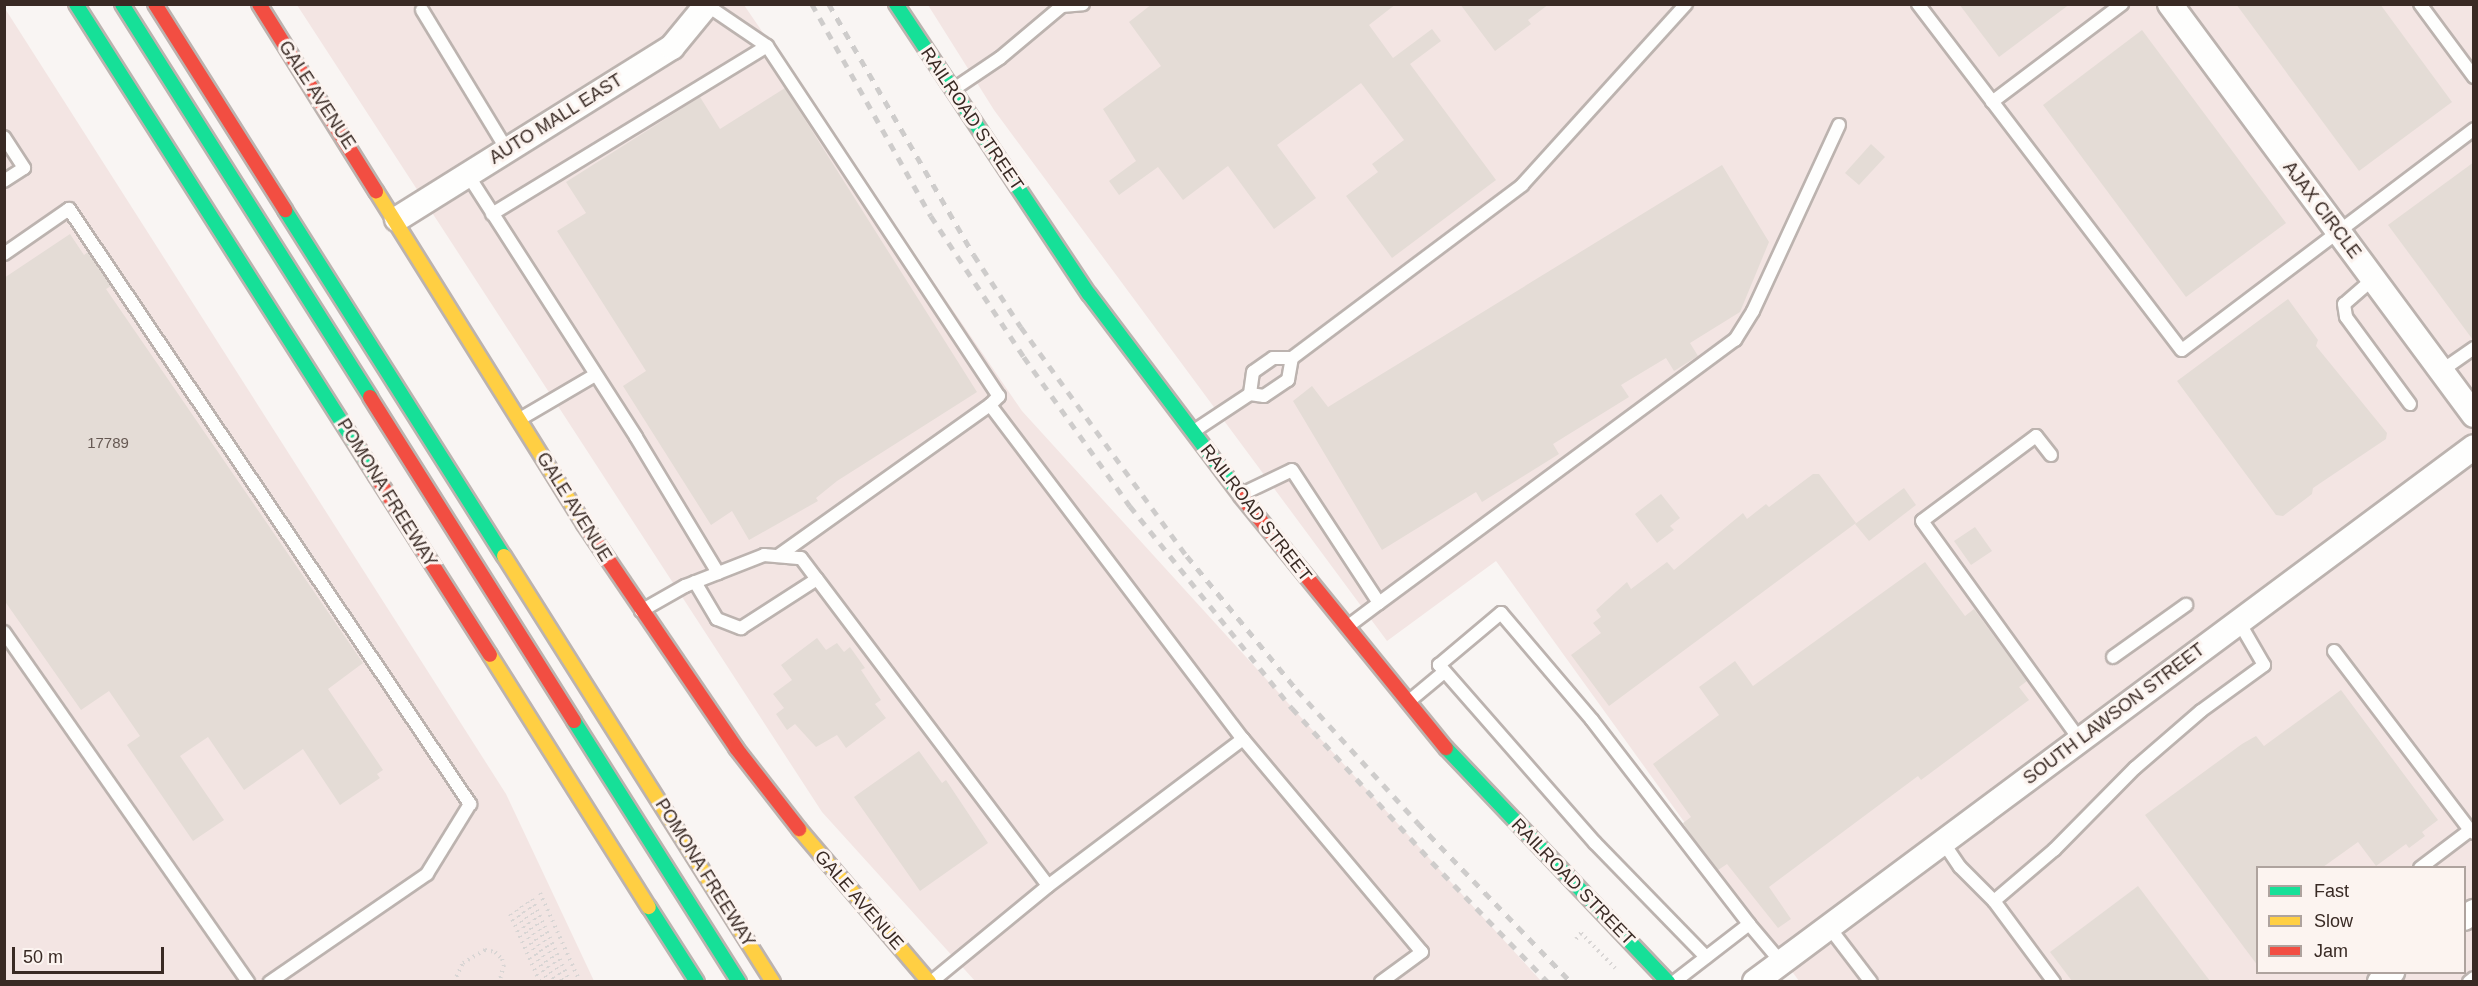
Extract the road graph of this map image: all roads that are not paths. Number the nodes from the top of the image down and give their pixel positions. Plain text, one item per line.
1 (76, 4) edge
2 (106, 4) edge
3 (122, 4) edge
4 (156, 4) edge
5 (259, 4) edge
6 (896, 4) edge
7 (1083, 4) edge
8 (1686, 4) edge
9 (1918, 4) edge
10 (2122, 4) edge
11 (2170, 4) edge
12 (2420, 4) edge
13 (1062, 5) edge
14 (424, 6) edge
15 (705, 6) edge
16 (767, 46) junction
17 (2474, 77) edge
18 (952, 90) junction
19 (1992, 102) junction
20 (1839, 125) dead end
21 (2474, 129) edge
22 (4, 136) edge
23 (507, 150) junction
24 (468, 175) junction
25 (4, 181) edge
26 (492, 214) junction
27 (397, 219) junction
28 (2338, 232) junction
29 (4, 254) edge
30 (2373, 279) junction
31 (2474, 348) edge
32 (1292, 358) junction
33 (2441, 371) junction
34 (595, 375) junction
35 (345, 386) dead end
36 (1250, 394) junction
37 (2410, 404) dead end
38 (990, 405) junction
39 (2474, 415) edge
40 (520, 419) junction
41 (1192, 431) junction
42 (2474, 447) edge
43 (2051, 455) dead end
44 (1241, 495) junction
45 (420, 505) dead end
46 (778, 556) junction
47 (718, 573) junction
48 (817, 579) junction
49 (695, 582) junction
50 (1379, 603) junction
51 (2186, 605) dead end
52 (640, 612) junction
53 (2239, 622) junction
54 (1347, 627) junction
55 (4, 632) edge
56 (2334, 651) dead end
57 (2113, 657) dead end
58 (1444, 672) junction
59 (1408, 702) junction
60 (1243, 740) junction
61 (2080, 740) junction
62 (2472, 832) edge
63 (1943, 842) junction
64 (2421, 866) edge
65 (1048, 886) junction
66 (1994, 901) junction
67 (1749, 924) junction
68 (1829, 927) junction
69 (1706, 957) junction
70 (1781, 963) junction
71 (2474, 978) edge
72 (1868, 980) edge
73 (248, 981) edge
74 (270, 981) edge
75 (697, 981) edge
76 (722, 981) edge
77 (739, 981) edge
78 (773, 981) edge
79 (930, 981) edge
80 (1381, 981) edge
81 (1668, 981) edge
82 (1674, 981) edge
83 (1755, 981) edge
84 (2054, 981) edge
85 (2469, 981) edge

1 - 75 main road, POMONA FREEWAY
2 - 35 main road
3 - 77 main road
4 - 78 main road, POMONA FREEWAY
5 - 27 main road, GALE AVENUE
6 - 18 main road, RAILROAD STREET
7 - 13 lane
8 - 32 lane
9 - 19 lane
10 - 19 lane
11 - 28 street, AJAX CIRCLE
12 - 17 lane
13 - 18 lane
14 - 23 lane
15 - 16 lane
15 - 23 street, AUTO MALL EAST
16 - 26 lane
16 - 38 lane
18 - 41 main road, RAILROAD STREET
19 - 28 lane
20 - 50 lane
21 - 28 lane
22 - 25 lane
23 - 24 street, AUTO MALL EAST
24 - 26 lane
24 - 27 street, AUTO MALL EAST
26 - 34 lane
27 - 40 main road, GALE AVENUE
28 - 30 street, AJAX CIRCLE
29 - 74 lane
30 - 33 street, AJAX CIRCLE
30 - 37 lane
31 - 33 lane
32 - 36 lane
32 - 36 lane
33 - 39 street, AJAX CIRCLE
34 - 40 lane
34 - 47 lane
36 - 41 lane
38 - 46 lane
38 - 60 lane
40 - 52 main road, GALE AVENUE
41 - 44 main road, RAILROAD STREET
42 - 53 street, SOUTH LAWSON STREET
43 - 61 lane
44 - 50 lane
44 - 54 main road, RAILROAD STREET
45 - 76 main road
46 - 47 lane
46 - 48 lane
47 - 49 lane
48 - 49 lane
48 - 65 lane
49 - 52 lane
50 - 54 lane
51 - 57 lane
52 - 79 main road, GALE AVENUE
53 - 61 street, SOUTH LAWSON STREET
53 - 66 lane
54 - 59 main road, RAILROAD STREET
55 - 73 lane
56 - 62 lane
58 - 59 lane
58 - 67 lane
58 - 69 lane
59 - 81 main road, RAILROAD STREET
60 - 65 lane
60 - 80 lane
61 - 63 street, SOUTH LAWSON STREET
62 - 64 lane
63 - 66 lane
63 - 68 street, SOUTH LAWSON STREET
65 - 79 lane
66 - 84 lane
67 - 69 lane
67 - 70 lane
68 - 70 street, SOUTH LAWSON STREET
68 - 72 lane
69 - 82 lane
70 - 83 street, SOUTH LAWSON STREET
71 - 85 lane

